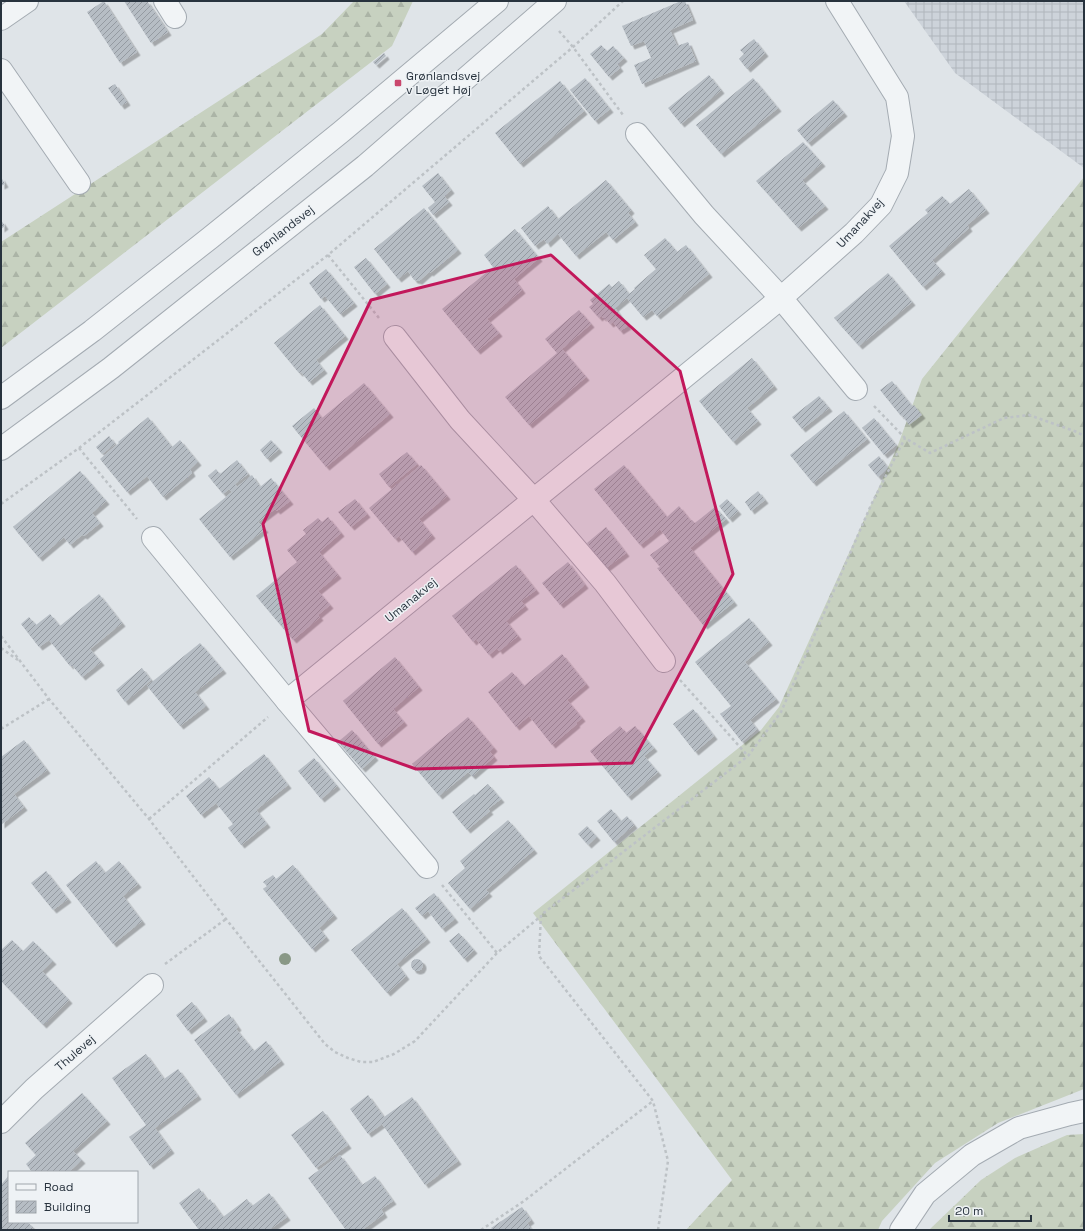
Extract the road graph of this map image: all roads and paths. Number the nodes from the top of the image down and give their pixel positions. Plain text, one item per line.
1 (27, 1) edge
2 (497, 1) edge
3 (555, 1) edge
4 (623, 1) edge
5 (837, 1) edge
6 (1, 20) edge
7 (558, 29) dead end
8 (573, 47) junction
9 (1, 70) edge
10 (637, 134) joint
11 (79, 183) dead end
12 (328, 255) junction
13 (780, 298) junction
14 (395, 337) joint
15 (856, 389) joint
16 (1, 398) edge
17 (1084, 436) edge
18 (905, 438) junction
19 (79, 448) junction
20 (1, 449) edge
21 (534, 500) junction
22 (1, 504) edge
23 (153, 538) joint
24 (1, 636) edge
25 (1, 648) edge
26 (664, 661) joint
27 (20, 662) junction
28 (49, 699) junction
29 (287, 701) junction
30 (1, 729) edge
31 (748, 756) junction
32 (149, 819) junction
33 (427, 867) joint
34 (541, 915) junction
35 (226, 919) junction
36 (497, 953) junction
37 (152, 986) joint
38 (653, 1101) junction
39 (1084, 1111) edge
40 (1, 1122) edge
41 (481, 1230) edge
42 (658, 1230) edge
43 (901, 1230) edge

1 - 6 street
2 - 16 street
3 - 20 street, Grønlandsvej
4 - 8 path
5 - 13 street, Umanakvej
7 - 8 path
8 - 10 path
8 - 12 path
9 - 11 street
10 - 13 street
12 - 14 path
12 - 19 path
13 - 15 street
13 - 21 street, Umanakvej
14 - 21 street
15 - 18 path
17 - 18 path
18 - 31 path
19 - 22 path
19 - 23 path
21 - 26 street
21 - 29 street, Umanakvej
23 - 29 street
24 - 27 path
25 - 27 path
26 - 31 path
27 - 28 path
28 - 30 path
28 - 32 path
29 - 32 path
29 - 33 street
31 - 34 path
32 - 35 path
33 - 36 path
34 - 36 path
34 - 38 path
35 - 36 path
35 - 37 path
37 - 40 street, Thulevej
38 - 41 path
38 - 42 path
39 - 43 street

